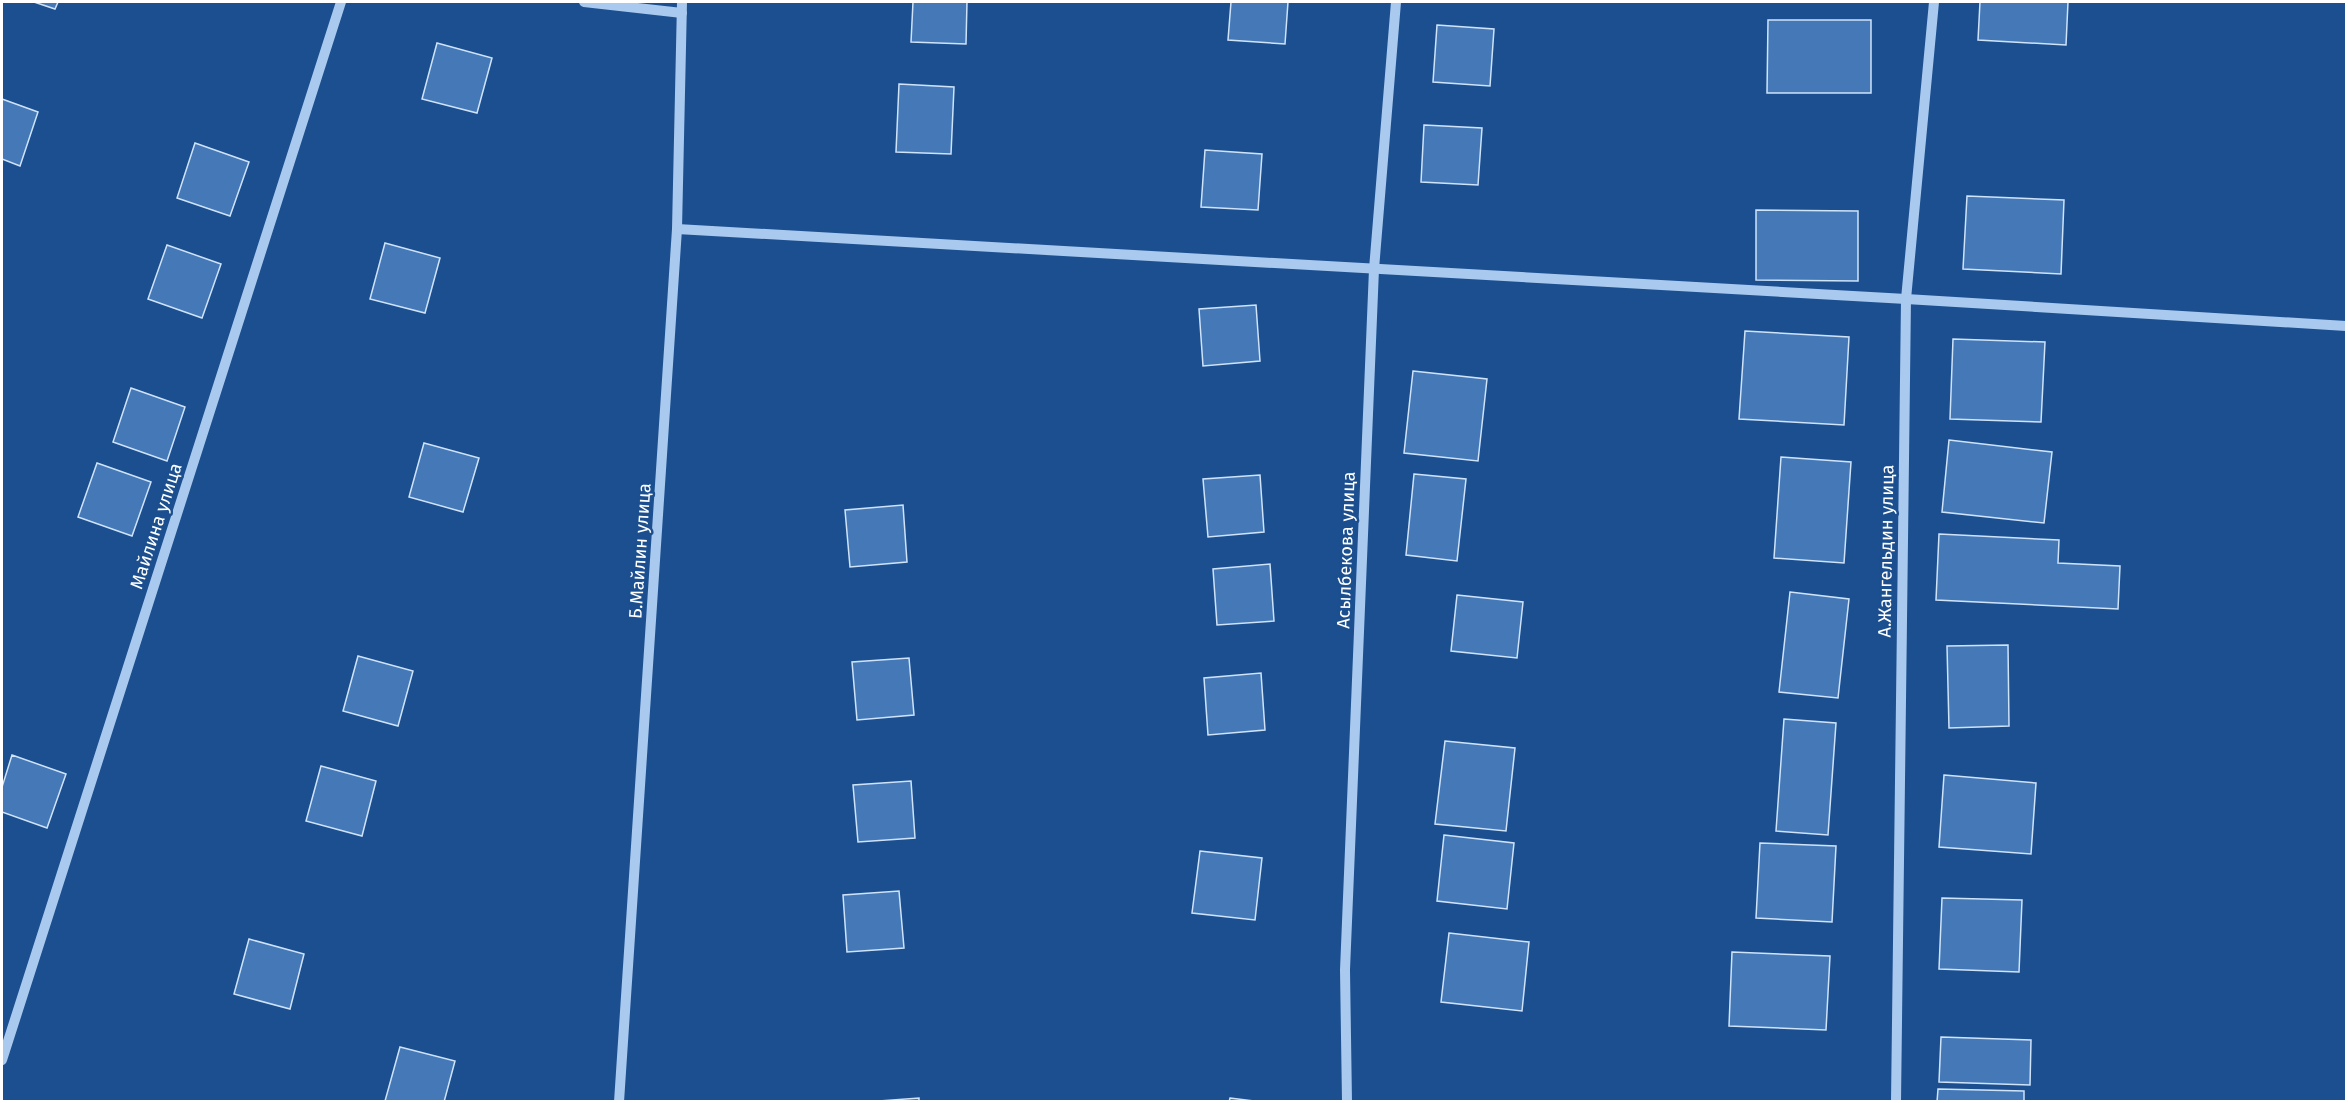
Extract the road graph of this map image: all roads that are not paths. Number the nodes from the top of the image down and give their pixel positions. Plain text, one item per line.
1 (341, 2) edge
2 (584, 2) edge
3 (682, 2) edge
4 (1396, 2) edge
5 (1934, 2) edge
6 (682, 13) junction
7 (677, 229) junction
8 (1374, 269) junction
9 (1906, 298) junction
10 (2346, 326) edge
11 (2, 1060) edge
12 (619, 1101) edge
13 (1347, 1101) edge
14 (1896, 1101) edge

1 - 11 street, Майлина улица
2 - 6 street
3 - 6 street, Б.Майлин улица
4 - 8 street, Асылбекова улица
5 - 9 street, А.Жангельдин улица
6 - 7 street, Б.Майлин улица
7 - 8 street
7 - 12 street, Б.Майлин улица
8 - 9 street
8 - 13 street, Асылбекова улица
9 - 10 street
9 - 14 street, А.Жангельдин улица

